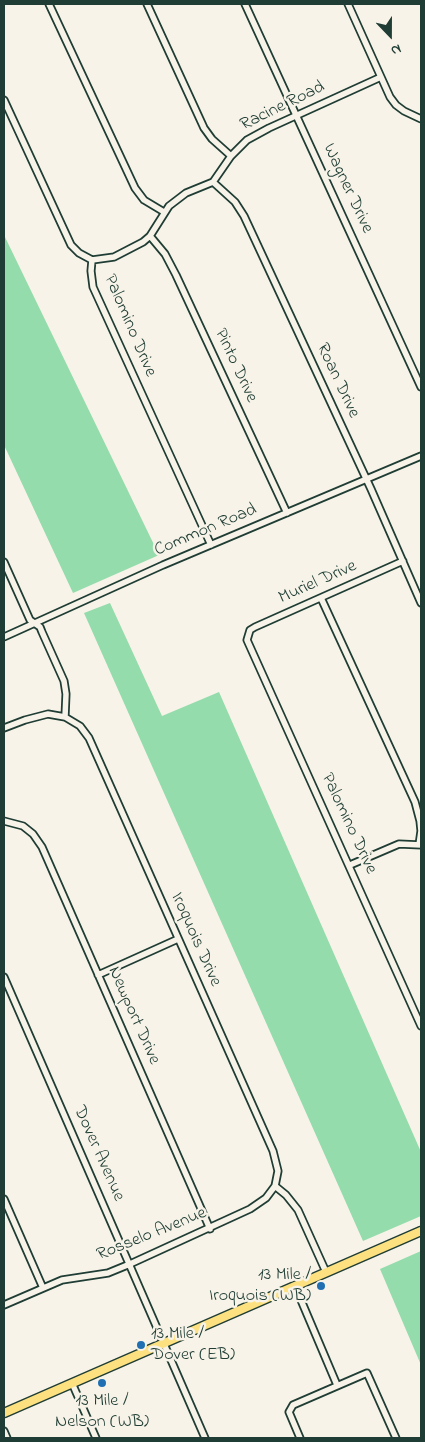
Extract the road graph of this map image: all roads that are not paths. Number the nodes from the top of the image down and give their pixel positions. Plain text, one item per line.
1 (49, 4) edge
2 (147, 4) edge
3 (245, 4) edge
4 (348, 4) edge
5 (381, 77) junction
6 (4, 100) edge
7 (297, 116) junction
8 (421, 119) edge
9 (231, 156) junction
10 (213, 182) junction
11 (164, 212) junction
12 (150, 236) junction
13 (92, 260) junction
14 (421, 387) edge
15 (421, 456) edge
16 (366, 479) junction
17 (287, 513) junction
18 (211, 545) junction
19 (403, 561) junction
20 (4, 562) edge
21 (321, 598) junction
22 (421, 603) edge
23 (34, 623) junction
24 (248, 635) joint
25 (4, 637) edge
26 (65, 717) junction
27 (4, 728) edge
28 (4, 821) edge
29 (420, 845) edge
30 (350, 865) junction
31 (178, 939) junction
32 (98, 975) junction
33 (4, 977) edge
34 (421, 1026) edge
35 (275, 1186) junction
36 (4, 1199) edge
37 (210, 1229) junction
38 (421, 1231) edge
39 (129, 1264) junction
40 (326, 1272) junction
41 (295, 1286) junction
42 (43, 1288) junction
43 (4, 1305) edge
44 (164, 1343) junction
45 (72, 1383) junction
46 (337, 1385) junction
47 (4, 1413) edge
48 (4, 1431) edge
49 (7, 1438) edge
50 (96, 1438) edge
51 (205, 1438) edge
52 (300, 1438) edge
53 (396, 1438) edge

1 - 11 street
2 - 9 street
3 - 7 street, Wagner Drive
4 - 5 street
5 - 7 street, Racine Road
5 - 8 street
6 - 13 street, Palomino Drive
7 - 9 street, Racine Road
7 - 14 street, Wagner Drive
9 - 10 street, Racine Road
10 - 11 street
10 - 16 street, Roan Drive
11 - 12 street
12 - 13 street
12 - 17 street, Pinto Drive
13 - 18 street, Palomino Drive
15 - 16 street, Common Road
16 - 17 street, Common Road
16 - 19 street, Roan Drive
17 - 18 street, Common Road
18 - 23 street, Common Road
19 - 21 street, Muriel Drive
19 - 22 street, Roan Drive
20 - 23 street
21 - 24 street, Muriel Drive
21 - 29 street
23 - 25 street, Common Road
23 - 26 street
24 - 30 street, Palomino Drive
26 - 27 street
26 - 31 street, Iroquois Drive
28 - 32 street, Newport Drive
29 - 30 street
30 - 34 street, Palomino Drive
31 - 32 street
31 - 35 street, Iroquois Drive
32 - 37 street, Newport Drive
33 - 39 street, Dover Avenue
35 - 37 street, Rosselo Avenue
35 - 40 street
36 - 42 street
37 - 39 street, Rosselo Avenue
38 - 40 main road
39 - 42 street, Rosselo Avenue
39 - 44 street, Dover Avenue
40 - 41 main road
41 - 44 main road
41 - 46 street
42 - 43 street, Rosselo Avenue
44 - 45 main road
44 - 51 street, Dover Avenue
45 - 47 main road
45 - 50 street
46 - 52 street
46 - 53 street
48 - 49 street

